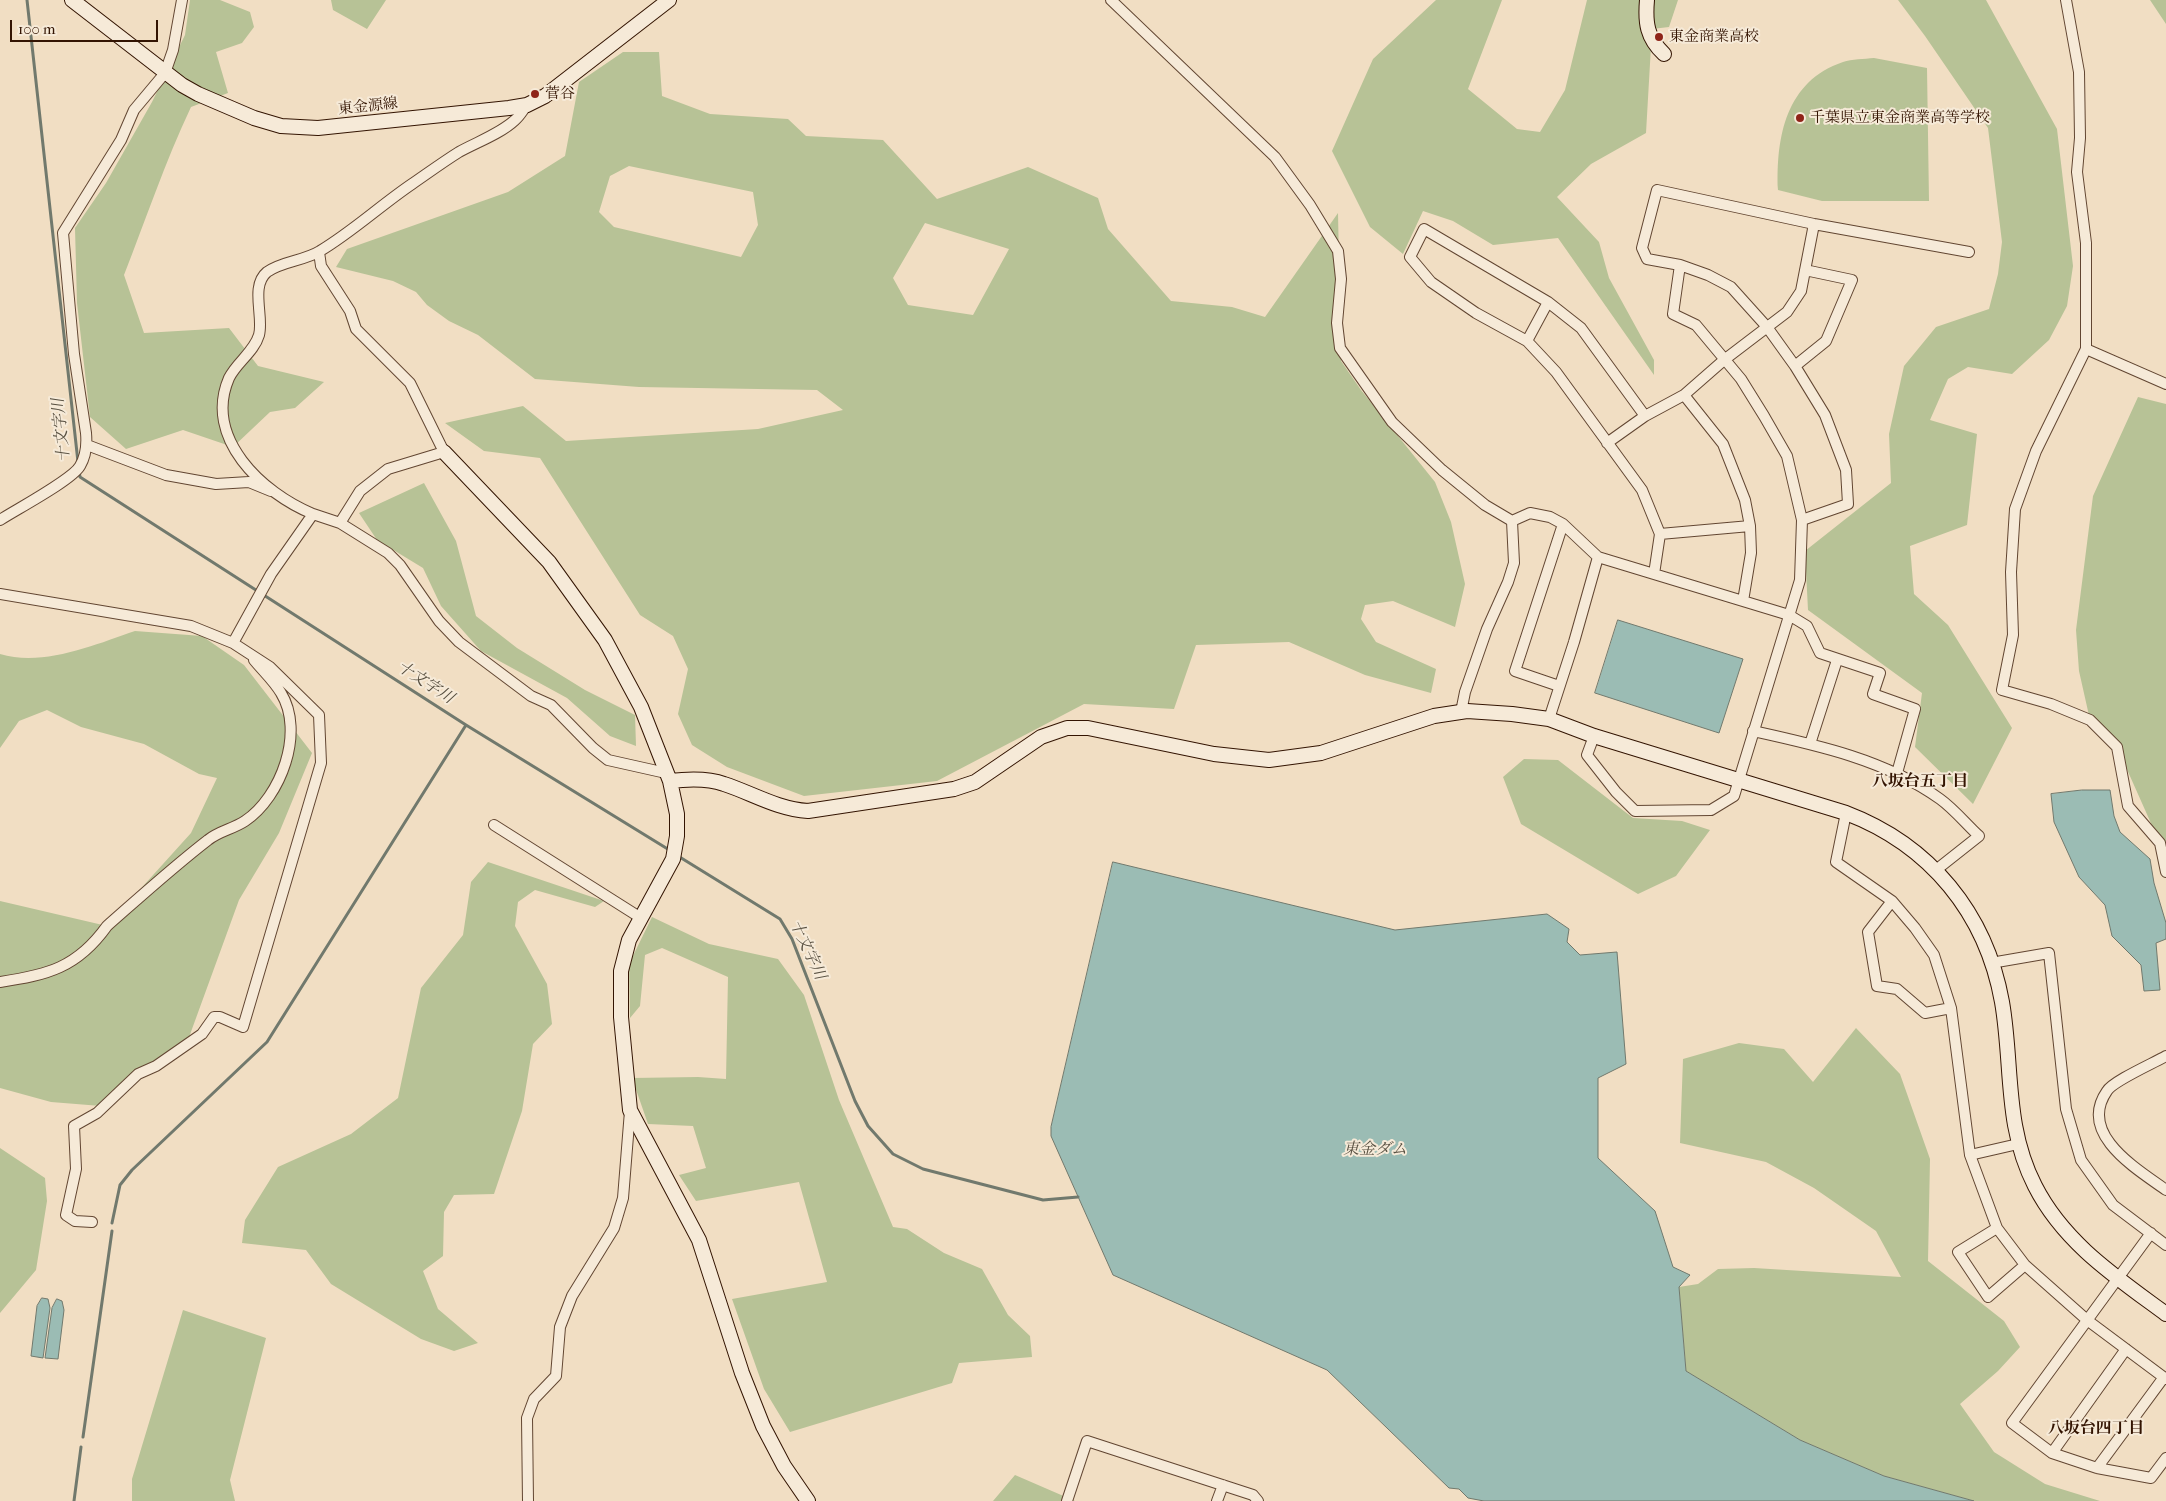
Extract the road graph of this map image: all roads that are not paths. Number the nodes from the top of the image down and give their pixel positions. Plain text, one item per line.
1 (72, 0) edge
2 (182, 0) edge
3 (669, 0) edge
4 (1111, 0) edge
5 (1647, 0) edge
6 (2066, 0) edge
7 (1664, 54) dead end
8 (165, 73) junction
9 (527, 105) junction
10 (1814, 224) junction
11 (319, 252) junction
12 (1969, 252) dead end
13 (1680, 265) junction
14 (1805, 270) junction
15 (1548, 302) junction
16 (1767, 327) junction
17 (1527, 341) junction
18 (2086, 350) junction
19 (1724, 360) junction
20 (1795, 366) junction
21 (2166, 384) edge
22 (1684, 395) junction
23 (1645, 416) junction
24 (1607, 443) junction
25 (87, 445) junction
26 (444, 452) junction
27 (278, 494) junction
28 (313, 514) junction
29 (0, 520) edge
30 (1802, 520) junction
31 (1512, 521) junction
32 (340, 523) junction
33 (1563, 524) junction
34 (1750, 526) junction
35 (1660, 534) junction
36 (1598, 557) junction
37 (1654, 574) junction
38 (0, 594) edge
39 (1743, 601) junction
40 (1789, 615) junction
41 (233, 643) junction
42 (250, 655) junction
43 (1837, 660) junction
44 (1559, 686) junction
45 (1462, 712) junction
46 (1548, 719) junction
47 (1753, 731) junction
48 (1594, 736) junction
49 (1810, 744) junction
50 (1897, 773) junction
51 (668, 777) junction
52 (1739, 779) junction
53 (1846, 813) junction
54 (494, 825) dead end
55 (1936, 870) junction
56 (2166, 872) edge
57 (1892, 902) junction
58 (641, 918) junction
59 (1992, 963) junction
60 (0, 982) edge
61 (1951, 1008) junction
62 (2166, 1056) edge
63 (630, 1110) junction
64 (2018, 1144) junction
65 (1970, 1155) junction
66 (2166, 1190) edge
67 (92, 1222) dead end
68 (1997, 1228) junction
69 (2151, 1233) junction
70 (2166, 1245) edge
71 (2025, 1265) junction
72 (2118, 1278) junction
73 (2166, 1314) edge
74 (2087, 1320) junction
75 (2126, 1349) junction
76 (2165, 1378) edge
77 (2052, 1453) junction
78 (2166, 1458) edge
79 (2098, 1468) junction
80 (1223, 1485) junction
81 (528, 1501) edge
82 (808, 1501) edge
83 (1067, 1501) edge
84 (1217, 1501) edge
85 (1258, 1501) edge

1 - 8 street, 東金源線
2 - 8 street
3 - 9 street, 東金源線
4 - 31 street
5 - 7 street
6 - 18 street
8 - 9 street, 東金源線
8 - 25 street
9 - 11 street
10 - 12 street
10 - 13 street
10 - 14 street
11 - 26 street
11 - 27 street
13 - 16 street
13 - 19 street
14 - 16 street
14 - 20 street
15 - 17 street
15 - 17 street
15 - 23 street
16 - 19 street
16 - 20 street
17 - 24 street
18 - 21 street
18 - 56 street
19 - 22 street
19 - 30 street
20 - 30 street
22 - 23 street
22 - 34 street
23 - 24 street
24 - 35 street
25 - 27 street
25 - 29 street
26 - 32 street
26 - 51 street
27 - 28 street
28 - 32 street
28 - 41 street
30 - 40 street
31 - 33 street
31 - 45 street
32 - 51 street
33 - 36 street
33 - 44 street
34 - 35 street
34 - 39 street
35 - 37 street
36 - 37 street
36 - 44 street
37 - 39 street
38 - 41 street
39 - 40 street
40 - 43 street
40 - 47 street
41 - 42 street
42 - 60 street
42 - 67 street
43 - 49 street
43 - 50 street
44 - 46 street
45 - 46 street
45 - 51 street
46 - 48 street
47 - 49 street
47 - 52 street
48 - 52 street
48 - 52 street
49 - 50 street
50 - 55 street
51 - 58 street
52 - 53 street
53 - 55 street
53 - 57 street
54 - 58 street
55 - 59 street
57 - 61 street
57 - 61 street
58 - 63 street
59 - 64 street
59 - 69 street
61 - 65 street
62 - 66 street
63 - 81 street
63 - 82 street
64 - 65 street
64 - 72 street
65 - 68 street
68 - 71 street
68 - 71 street
69 - 70 street
69 - 72 street
71 - 74 street
72 - 73 street
72 - 74 street
74 - 75 street
74 - 77 street
75 - 76 street
75 - 77 street
76 - 79 street
77 - 79 street
78 - 79 street
80 - 83 street
80 - 84 street
80 - 85 street

